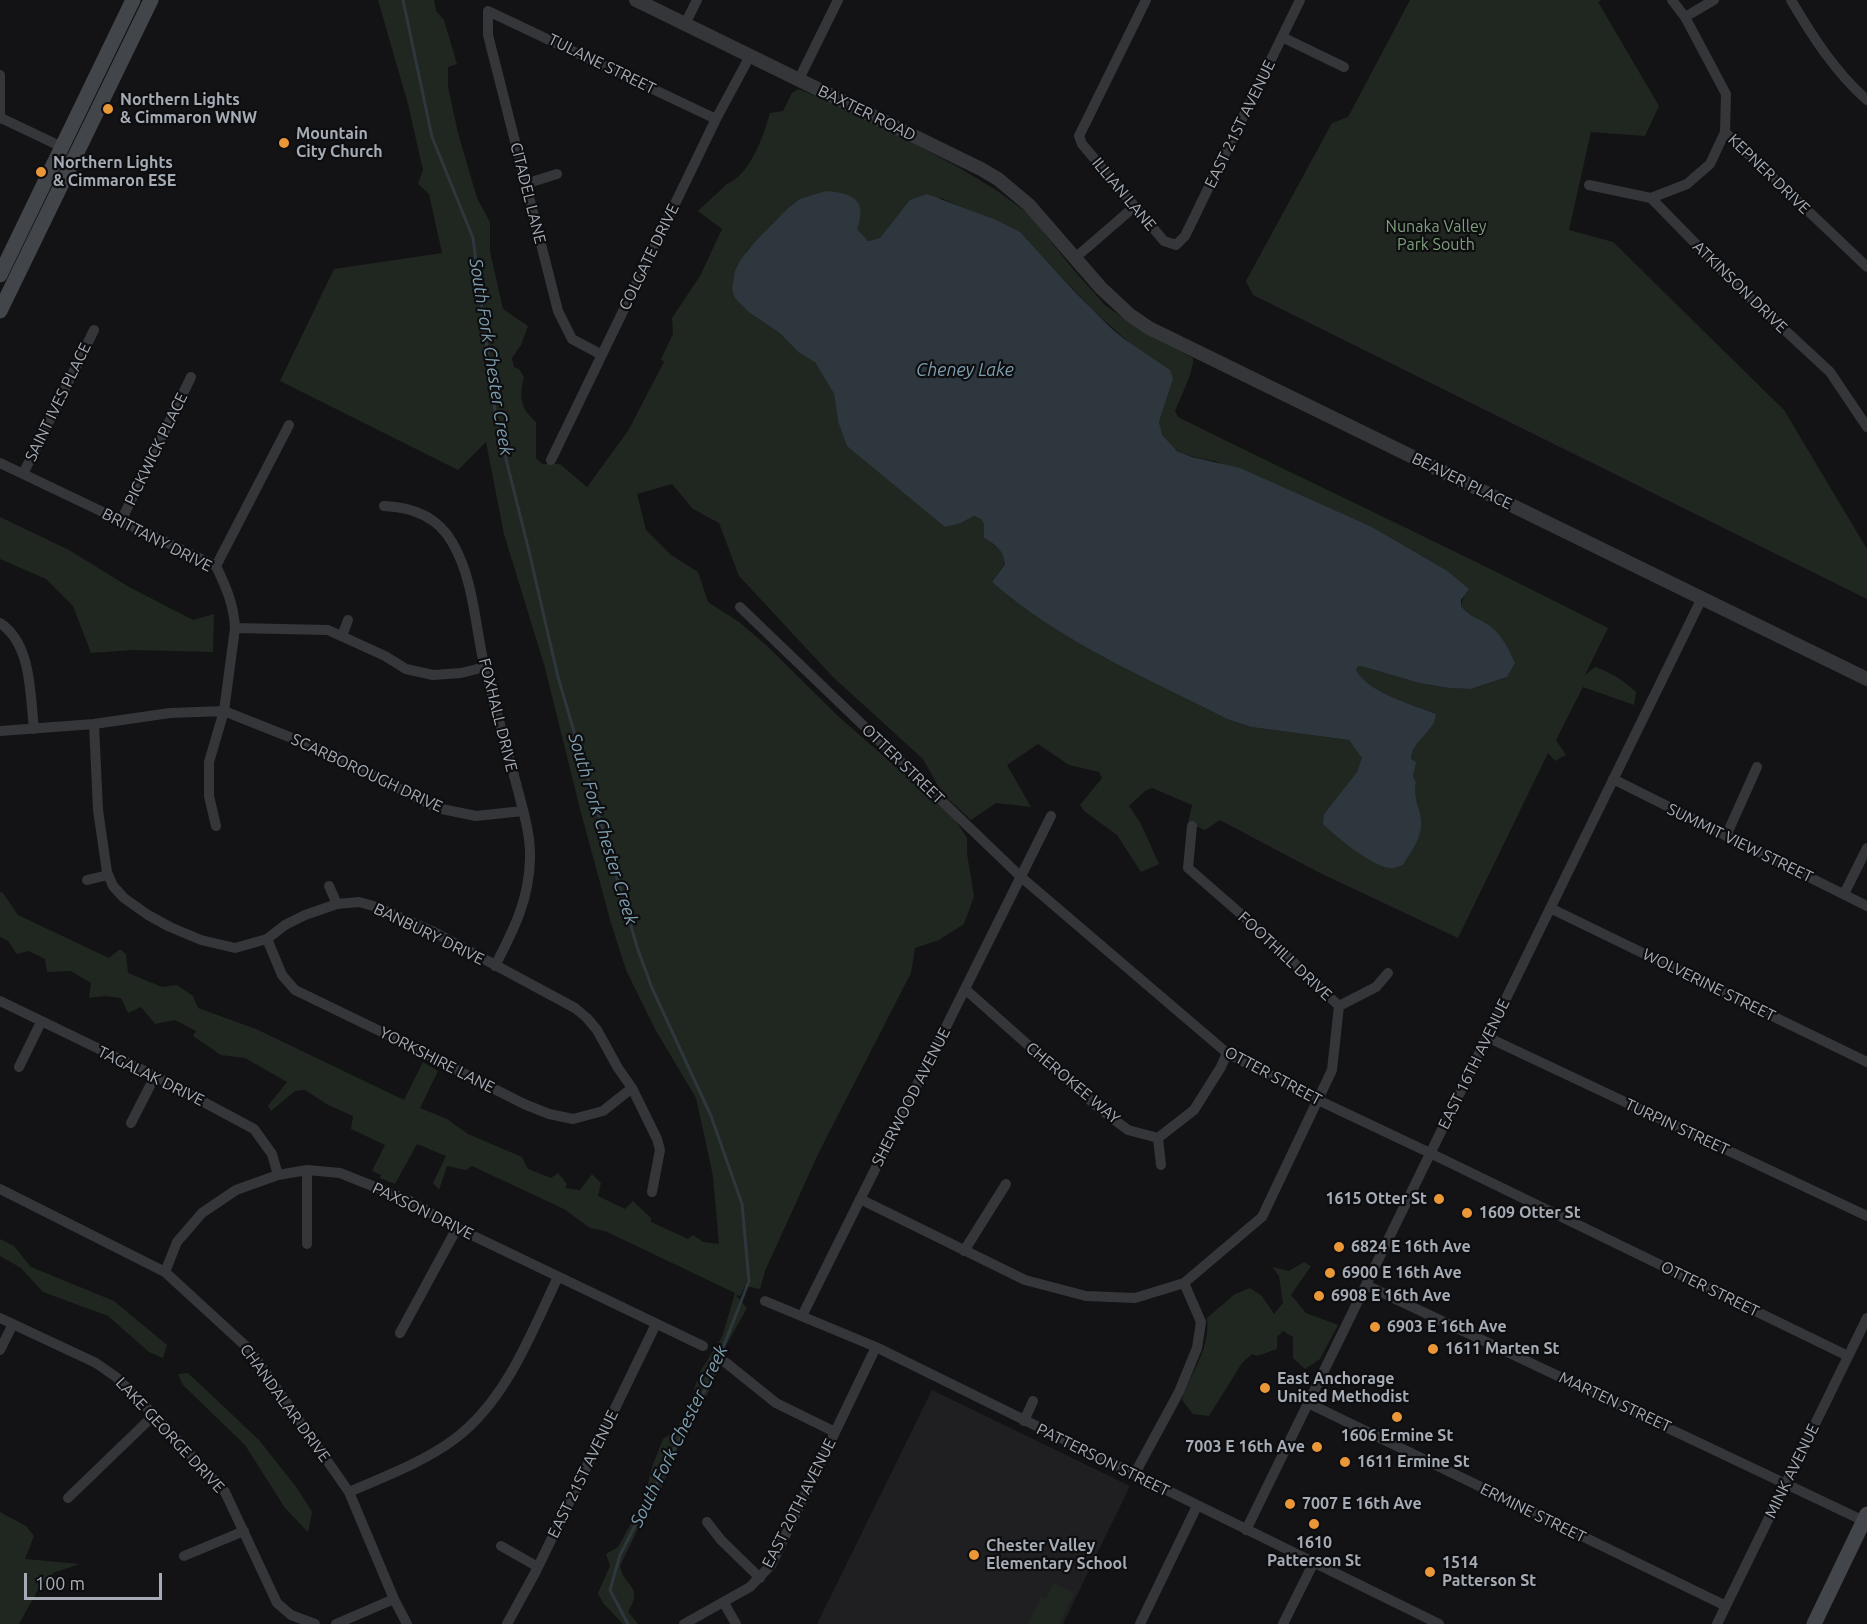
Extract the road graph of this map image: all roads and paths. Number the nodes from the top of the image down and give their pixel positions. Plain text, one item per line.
1 (133, 0) edge
2 (151, 0) edge
3 (636, 0) edge
4 (697, 0) edge
5 (838, 0) edge
6 (1146, 0) edge
7 (1300, 0) edge
8 (1672, 0) edge
9 (1714, 0) edge
10 (1791, 0) edge
11 (489, 11) joint
12 (1685, 17) junction
13 (685, 24) junction
14 (1282, 37) junction
15 (750, 56) junction
16 (1344, 67) dead end
17 (0, 75) edge
18 (799, 79) junction
19 (1867, 100) edge
20 (0, 118) edge
21 (716, 119) junction
22 (1725, 132) junction
23 (62, 147) junction
24 (557, 174) dead end
25 (525, 183) junction
26 (1588, 185) dead end
27 (1651, 198) junction
28 (1134, 207) junction
29 (1176, 245) joint
30 (1075, 258) junction
31 (1867, 267) edge
32 (0, 275) edge
33 (0, 311) edge
34 (94, 330) dead end
35 (602, 355) junction
36 (191, 377) dead end
37 (289, 425) dead end
38 (1867, 427) edge
39 (551, 460) dead end
40 (0, 463) edge
41 (23, 474) junction
42 (384, 506) dead end
43 (121, 521) junction
44 (216, 566) junction
45 (1702, 598) junction
46 (740, 607) dead end
47 (348, 620) dead end
48 (0, 623) edge
49 (235, 628) junction
50 (342, 636) junction
51 (485, 667) junction
52 (1867, 679) edge
53 (224, 711) junction
54 (94, 724) junction
55 (34, 729) junction
56 (0, 731) edge
57 (1757, 767) dead end
58 (1613, 779) junction
59 (523, 811) junction
60 (1051, 816) dead end
61 (216, 826) dead end
62 (1192, 826) dead end
63 (1726, 836) junction
64 (1867, 848) edge
65 (108, 874) junction
66 (1021, 877) junction
67 (87, 880) dead end
68 (329, 886) dead end
69 (1844, 894) junction
70 (337, 904) junction
71 (1867, 906) edge
72 (1550, 908) junction
73 (267, 939) junction
74 (495, 966) junction
75 (1388, 973) dead end
76 (965, 989) junction
77 (0, 1001) edge
78 (1339, 1006) junction
79 (41, 1022) junction
80 (1487, 1037) junction
81 (1227, 1053) junction
82 (1867, 1062) edge
83 (19, 1067) dead end
84 (154, 1076) junction
85 (632, 1088) junction
86 (1318, 1100) junction
87 (131, 1123) dead end
88 (1158, 1138) junction
89 (1430, 1153) junction
90 (1161, 1165) dead end
91 (308, 1170) junction
92 (278, 1175) junction
93 (1006, 1184) dead end
94 (0, 1189) edge
95 (652, 1192) dead end
96 (860, 1199) junction
97 (1867, 1216) edge
98 (457, 1228) junction
99 (308, 1244) dead end
100 (964, 1251) junction
101 (165, 1272) junction
102 (558, 1277) junction
103 (1184, 1283) junction
104 (1366, 1285) junction
105 (765, 1301) dead end
106 (802, 1316) junction
107 (0, 1318) edge
108 (1867, 1318) edge
109 (13, 1324) junction
110 (656, 1324) junction
111 (400, 1333) dead end
112 (703, 1346) dead end
113 (876, 1347) junction
114 (0, 1350) edge
115 (1848, 1356) junction
116 (725, 1362) dead end
117 (1033, 1401) dead end
118 (1308, 1403) junction
119 (154, 1415) junction
120 (1024, 1420) junction
121 (835, 1432) junction
122 (1134, 1475) junction
123 (1786, 1482) junction
124 (350, 1492) junction
125 (68, 1498) dead end
126 (1197, 1506) junction
127 (1865, 1517) edge
128 (707, 1522) dead end
129 (1246, 1530) junction
130 (244, 1531) junction
131 (501, 1546) dead end
132 (184, 1556) dead end
133 (1313, 1564) junction
134 (538, 1567) junction
135 (760, 1578) junction
136 (394, 1599) junction
137 (724, 1603) junction
138 (1726, 1606) junction
139 (315, 1624) edge
140 (336, 1624) edge
141 (407, 1624) edge
142 (507, 1624) edge
143 (684, 1624) edge
144 (736, 1624) edge
145 (1140, 1624) edge
146 (1283, 1624) edge
147 (1439, 1624) edge
148 (1717, 1624) edge
149 (1814, 1624) edge

1 - 23 main road
2 - 33 main road
3 - 13 street, BAXTER ROAD
4 - 13 street
5 - 18 street
6 - 28 street, ILLIAN LANE
7 - 14 street, EAST 21ST AVENUE
8 - 12 street, KEPNER DRIVE
9 - 12 street
10 - 19 street
11 - 21 street, TULANE STREET
11 - 25 street, CITADEL LANE
12 - 22 street, KEPNER DRIVE
13 - 15 street, BAXTER ROAD
14 - 16 street
14 - 29 street, EAST 21ST AVENUE
15 - 18 street, BAXTER ROAD
15 - 21 street, COLGATE DRIVE
17 - 20 street
18 - 30 street, BAXTER ROAD
20 - 23 street
21 - 35 street, COLGATE DRIVE
22 - 27 street
22 - 31 street, KEPNER DRIVE
23 - 32 main road
24 - 25 street
25 - 35 street, CITADEL LANE
26 - 27 street
27 - 38 street, ATKINSON DRIVE
28 - 29 street, ILLIAN LANE
28 - 30 street
30 - 45 street, BEAVER PLACE
34 - 41 street, SAINT IVES PLACE
35 - 39 street, COLGATE DRIVE
36 - 43 street, PICKWICK PLACE
37 - 44 street
40 - 41 street, BRITTANY DRIVE
41 - 43 street, BRITTANY DRIVE
42 - 51 street, FOXHALL DRIVE
43 - 44 street, BRITTANY DRIVE
44 - 49 street, BRITTANY DRIVE
45 - 52 street, BEAVER PLACE
45 - 58 street, EAST 16TH AVENUE
46 - 66 street, OTTER STREET
47 - 50 street
48 - 55 street
49 - 50 street
49 - 53 street, BRITTANY DRIVE
50 - 51 street
51 - 59 street, FOXHALL DRIVE
53 - 54 street, SCARBOROUGH DRIVE
53 - 59 street, SCARBOROUGH DRIVE
53 - 61 street, BRITTANY DRIVE
54 - 55 street, SCARBOROUGH DRIVE
54 - 65 street, BANBURY DRIVE
55 - 56 street, SCARBOROUGH DRIVE
57 - 63 street
58 - 63 street, SUMMIT VIEW STREET
58 - 72 street, EAST 16TH AVENUE
59 - 74 street, FOXHALL DRIVE
60 - 66 street, SHERWOOD AVENUE
62 - 78 street, FOOTHILL DRIVE
63 - 69 street, SUMMIT VIEW STREET
64 - 69 street
65 - 67 street
65 - 73 street, BANBURY DRIVE
66 - 76 street, SHERWOOD AVENUE
66 - 81 street, OTTER STREET
68 - 70 street
69 - 71 street, SUMMIT VIEW STREET
70 - 73 street, BANBURY DRIVE
70 - 74 street, BANBURY DRIVE
72 - 80 street, EAST 16TH AVENUE
72 - 82 street, WOLVERINE STREET
73 - 85 street, YORKSHIRE LANE
74 - 85 street, BANBURY DRIVE
75 - 78 street
76 - 88 street, CHEROKEE WAY
76 - 96 street, SHERWOOD AVENUE
77 - 79 street, TAGALAK DRIVE
78 - 86 street, FOOTHILL DRIVE
79 - 83 street
79 - 84 street, TAGALAK DRIVE
80 - 89 street, EAST 16TH AVENUE
80 - 97 street, TURPIN STREET
81 - 86 street, OTTER STREET
81 - 88 street
84 - 87 street
84 - 92 street, TAGALAK DRIVE
85 - 95 street, BANBURY DRIVE
86 - 89 street, OTTER STREET
86 - 103 street, FOOTHILL DRIVE
88 - 90 street
89 - 104 street, EAST 16TH AVENUE
89 - 115 street, OTTER STREET
91 - 92 street, PAXSON DRIVE
91 - 98 street, PAXSON DRIVE
91 - 99 street
92 - 101 street, PAXSON DRIVE
93 - 100 street
94 - 101 street, CHANDALAR DRIVE
96 - 100 street, FOOTHILL DRIVE
96 - 106 street, SHERWOOD AVENUE
98 - 102 street, PAXSON DRIVE
98 - 111 street
100 - 103 street, FOOTHILL DRIVE
101 - 124 street, CHANDALAR DRIVE
102 - 110 street, PAXSON DRIVE
102 - 124 street
103 - 122 street
104 - 118 street, EAST 16TH AVENUE
104 - 123 street, MARTEN STREET
105 - 106 street, PATTERSON STREET
106 - 113 street, PATTERSON STREET
107 - 109 street, LAKE GEORGE DRIVE
108 - 115 street, MINK AVENUE
109 - 114 street
109 - 119 street, LAKE GEORGE DRIVE
110 - 112 street, PAXSON DRIVE
110 - 134 street, EAST 21ST AVENUE
113 - 120 street, PATTERSON STREET
113 - 121 street, EAST 20TH AVENUE
115 - 123 street, MINK AVENUE
116 - 121 street
117 - 120 street
118 - 129 street, EAST 16TH AVENUE
118 - 138 street, ERMINE STREET
119 - 125 street
119 - 130 street, LAKE GEORGE DRIVE
120 - 122 street, PATTERSON STREET
121 - 135 street, EAST 20TH AVENUE
122 - 126 street, PATTERSON STREET
123 - 127 street, MARTEN STREET
123 - 138 street, MINK AVENUE
124 - 136 street, CHANDALAR DRIVE
126 - 129 street, PATTERSON STREET
126 - 145 street
127 - 149 main road
128 - 135 street
129 - 133 street, PATTERSON STREET
130 - 132 street
130 - 139 street, LAKE GEORGE DRIVE
131 - 134 street
133 - 146 street
133 - 147 street, PATTERSON STREET
134 - 142 street, EAST 21ST AVENUE
135 - 137 street, EAST 20TH AVENUE
136 - 140 street
136 - 141 street, CHANDALAR DRIVE
137 - 143 street, EAST 20TH AVENUE
137 - 144 street
138 - 148 street, MINK AVENUE

